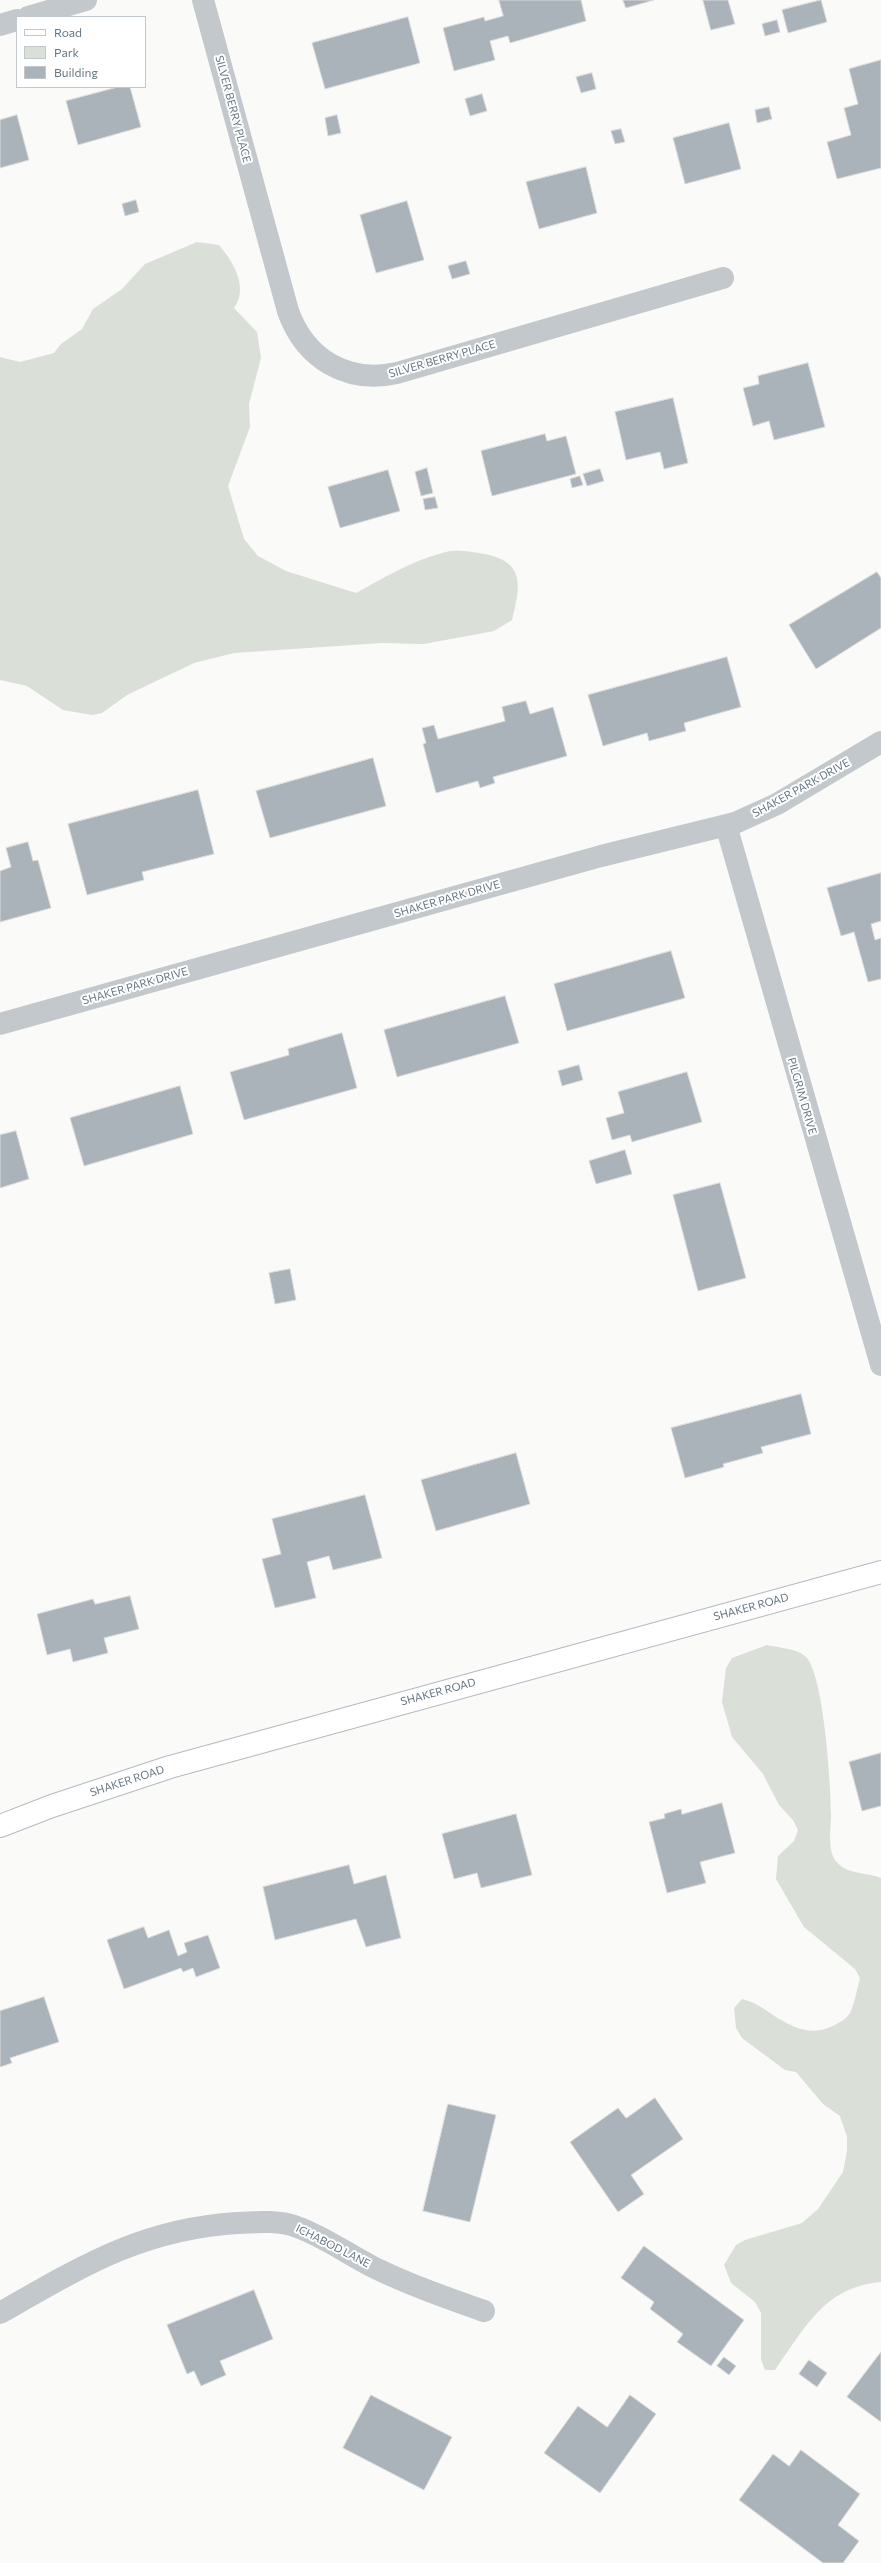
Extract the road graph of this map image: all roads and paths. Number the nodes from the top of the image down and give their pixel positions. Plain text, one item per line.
1 (86, 0) edge
2 (203, 0) edge
3 (31, 16) edge
4 (16, 20) edge
5 (0, 25) edge
6 (723, 278) dead end
7 (881, 742) edge
8 (726, 825) junction
9 (0, 1024) edge
10 (881, 1366) edge
11 (881, 1572) edge
12 (0, 1826) edge
13 (484, 2311) dead end
14 (0, 2313) edge

1 - 3 street
2 - 6 street, SILVER BERRY PLACE
4 - 5 street
7 - 8 street, SHAKER PARK DRIVE
8 - 9 street, SHAKER PARK DRIVE
8 - 10 street, PILGRIM DRIVE
11 - 12 main road, SHAKER ROAD
13 - 14 street, ICHABOD LANE

